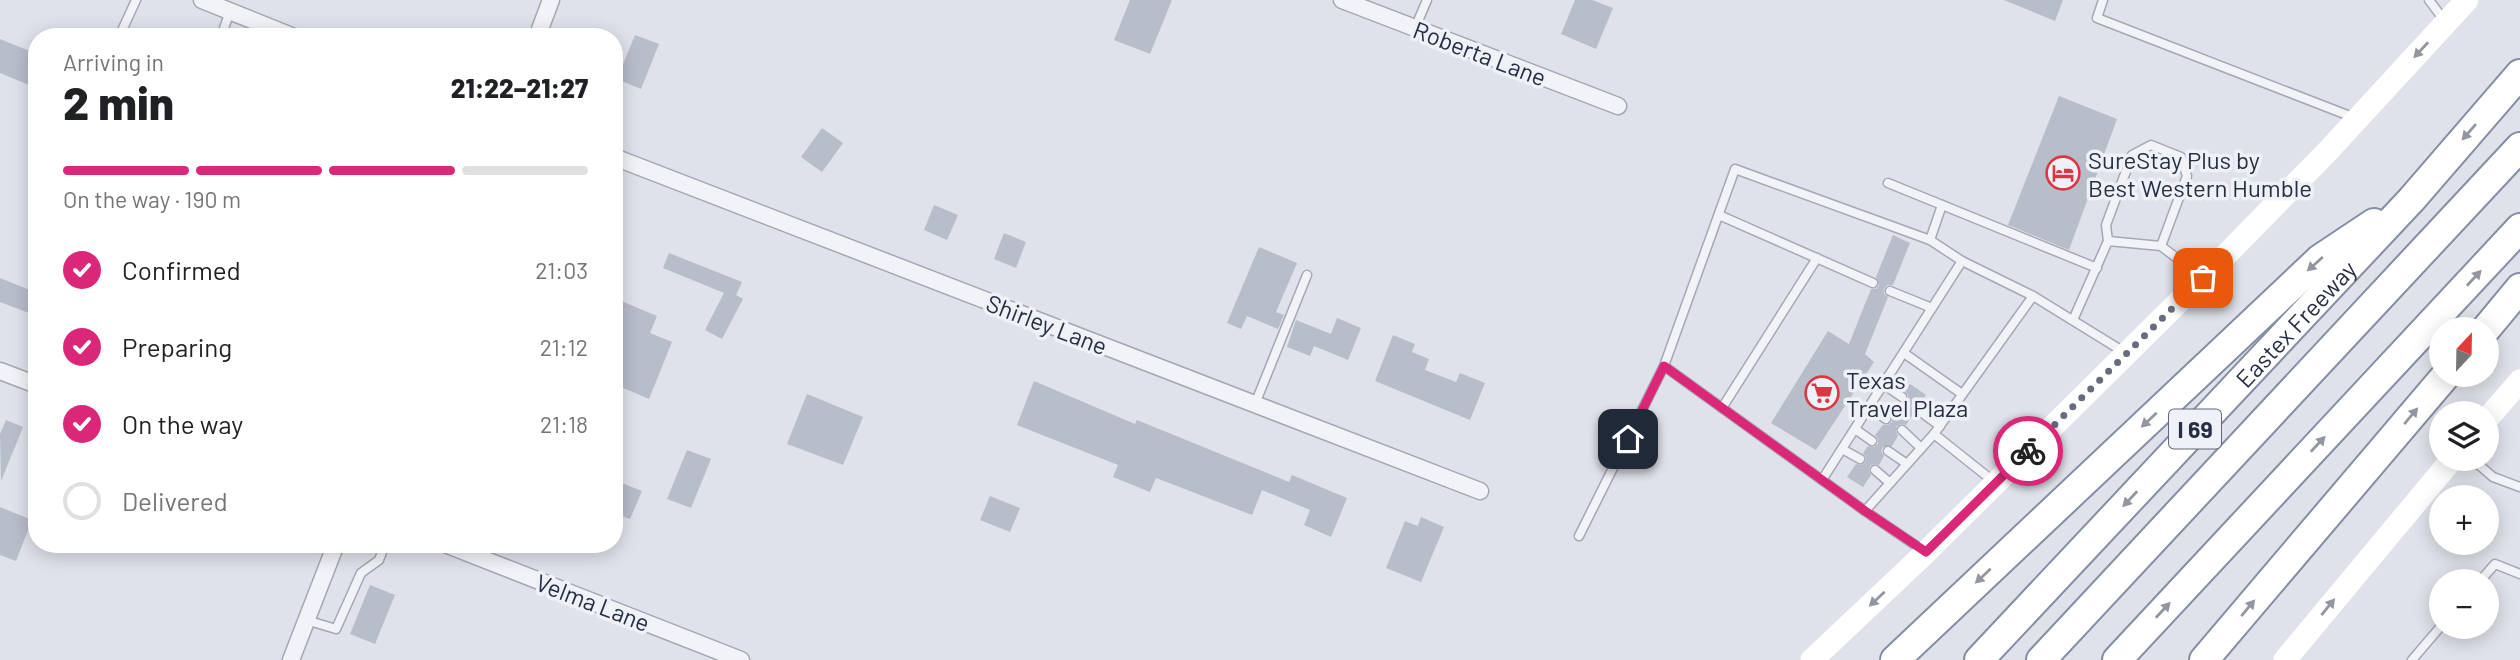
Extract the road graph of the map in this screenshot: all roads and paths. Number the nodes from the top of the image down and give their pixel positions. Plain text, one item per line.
1 (136, 0) edge
2 (202, 0) edge
3 (551, 0) edge
4 (1342, 0) edge
5 (1427, 0) edge
6 (2103, 0) edge
7 (2429, 0) edge
8 (2467, 0) edge
9 (227, 7) edge
10 (2446, 22) junction
11 (123, 28) edge
12 (223, 28) edge
13 (274, 28) edge
14 (540, 28) edge
15 (1415, 28) junction
16 (2520, 74) edge
17 (1618, 106) dead end
18 (2357, 119) junction
19 (2520, 146) edge
20 (623, 160) edge
21 (1888, 183) dead end
22 (2412, 199) junction
23 (1942, 205) junction
24 (1719, 215) junction
25 (2520, 228) edge
26 (1930, 240) junction
27 (2108, 241) junction
28 (2161, 246) junction
29 (1817, 258) junction
30 (1962, 261) junction
31 (2097, 268) junction
32 (1307, 275) dead end
33 (2203, 278) junction
34 (1873, 283) dead end
35 (2520, 288) edge
36 (1891, 291) dead end
37 (2033, 296) junction
38 (1932, 308) junction
39 (2496, 317) edge
40 (2073, 320) junction
41 (1904, 353) junction
42 (2126, 354) junction
43 (1664, 366) junction
44 (0, 371) edge
45 (2520, 381) edge
46 (28, 382) edge
47 (1883, 384) junction
48 (2436, 387) edge
49 (1962, 394) junction
50 (1902, 397) dead end
51 (1255, 404) junction
52 (2499, 405) edge
53 (1869, 407) junction
54 (1722, 408) junction
55 (1917, 409) dead end
56 (1886, 419) dead end
57 (1940, 426) junction
58 (1855, 429) junction
59 (1902, 430) dead end
60 (1934, 434) junction
61 (1872, 441) dead end
62 (1921, 448) junction
63 (1842, 449) junction
64 (1888, 450) dead end
65 (1860, 459) dead end
66 (1906, 464) junction
67 (1875, 470) dead end
68 (2442, 471) edge
69 (2486, 471) edge
70 (1822, 480) junction
71 (1890, 483) junction
72 (1996, 483) junction
73 (2520, 486) edge
74 (1480, 491) dead end
75 (1865, 511) junction
76 (1579, 536) dead end
77 (1926, 552) junction
78 (332, 553) edge
79 (382, 553) edge
80 (468, 553) edge
81 (2491, 569) edge
82 (2520, 574) edge
83 (306, 620) junction
84 (2430, 639) edge
85 (291, 660) edge
86 (741, 660) edge
87 (1812, 660) edge
88 (1895, 660) edge
89 (1979, 660) edge
90 (2041, 660) edge
91 (2116, 660) edge
92 (2204, 660) edge
93 (2285, 660) edge
94 (2412, 660) edge

1 - 11 lane
2 - 9 street
3 - 14 street
4 - 15 street, Roberta Lane
5 - 15 lane
6 - 18 lane
7 - 10 lane
8 - 10 main road
9 - 12 lane
9 - 13 street
10 -> 18 main road
15 - 17 street, Roberta Lane
16 -> 22 highway, Eastex Freeway / I 69
18 - 33 main road
19 - 90 highway
20 - 51 street, Shirley Lane
21 - 23 lane
22 -> 88 highway
22 -> 89 highway, Eastex Freeway / I 69
23 - 26 lane
23 - 31 lane
24 - 26 lane
24 - 29 lane
24 - 43 lane
91 -> 25 highway
26 - 30 lane
27 - 28 lane
27 - 28 lane
27 - 31 lane
28 - 33 lane
29 - 34 lane
29 - 54 lane
30 - 37 lane
30 - 38 lane
31 - 40 lane
32 - 51 lane
33 - 42 main road
35 - 39 highway
36 - 38 lane
37 - 40 lane
37 - 49 lane
38 - 41 lane
40 - 42 lane
41 - 47 lane
41 - 49 lane
42 - 72 main road
43 - 54 lane
43 - 76 lane
44 - 46 street
45 - 52 main road
47 - 50 lane
47 - 53 lane
92 -> 48 highway
49 - 57 lane
51 - 74 street, Shirley Lane
53 - 56 lane
53 - 58 lane
54 - 70 lane
55 - 57 lane
57 - 60 lane
58 - 61 lane
58 - 63 lane
59 - 62 lane
60 - 62 lane
60 - 72 lane
62 - 66 lane
63 - 65 lane
63 - 70 lane
64 - 66 lane
66 - 71 lane
67 - 71 lane
93 -> 68 main road
69 - 73 lane
70 - 75 lane
71 - 75 lane
72 - 77 main road
75 - 77 lane
77 -> 87 main road
78 - 83 street
79 - 83 lane
80 - 86 street, Velma Lane
81 - 82 lane
83 - 85 street
84 - 94 lane

